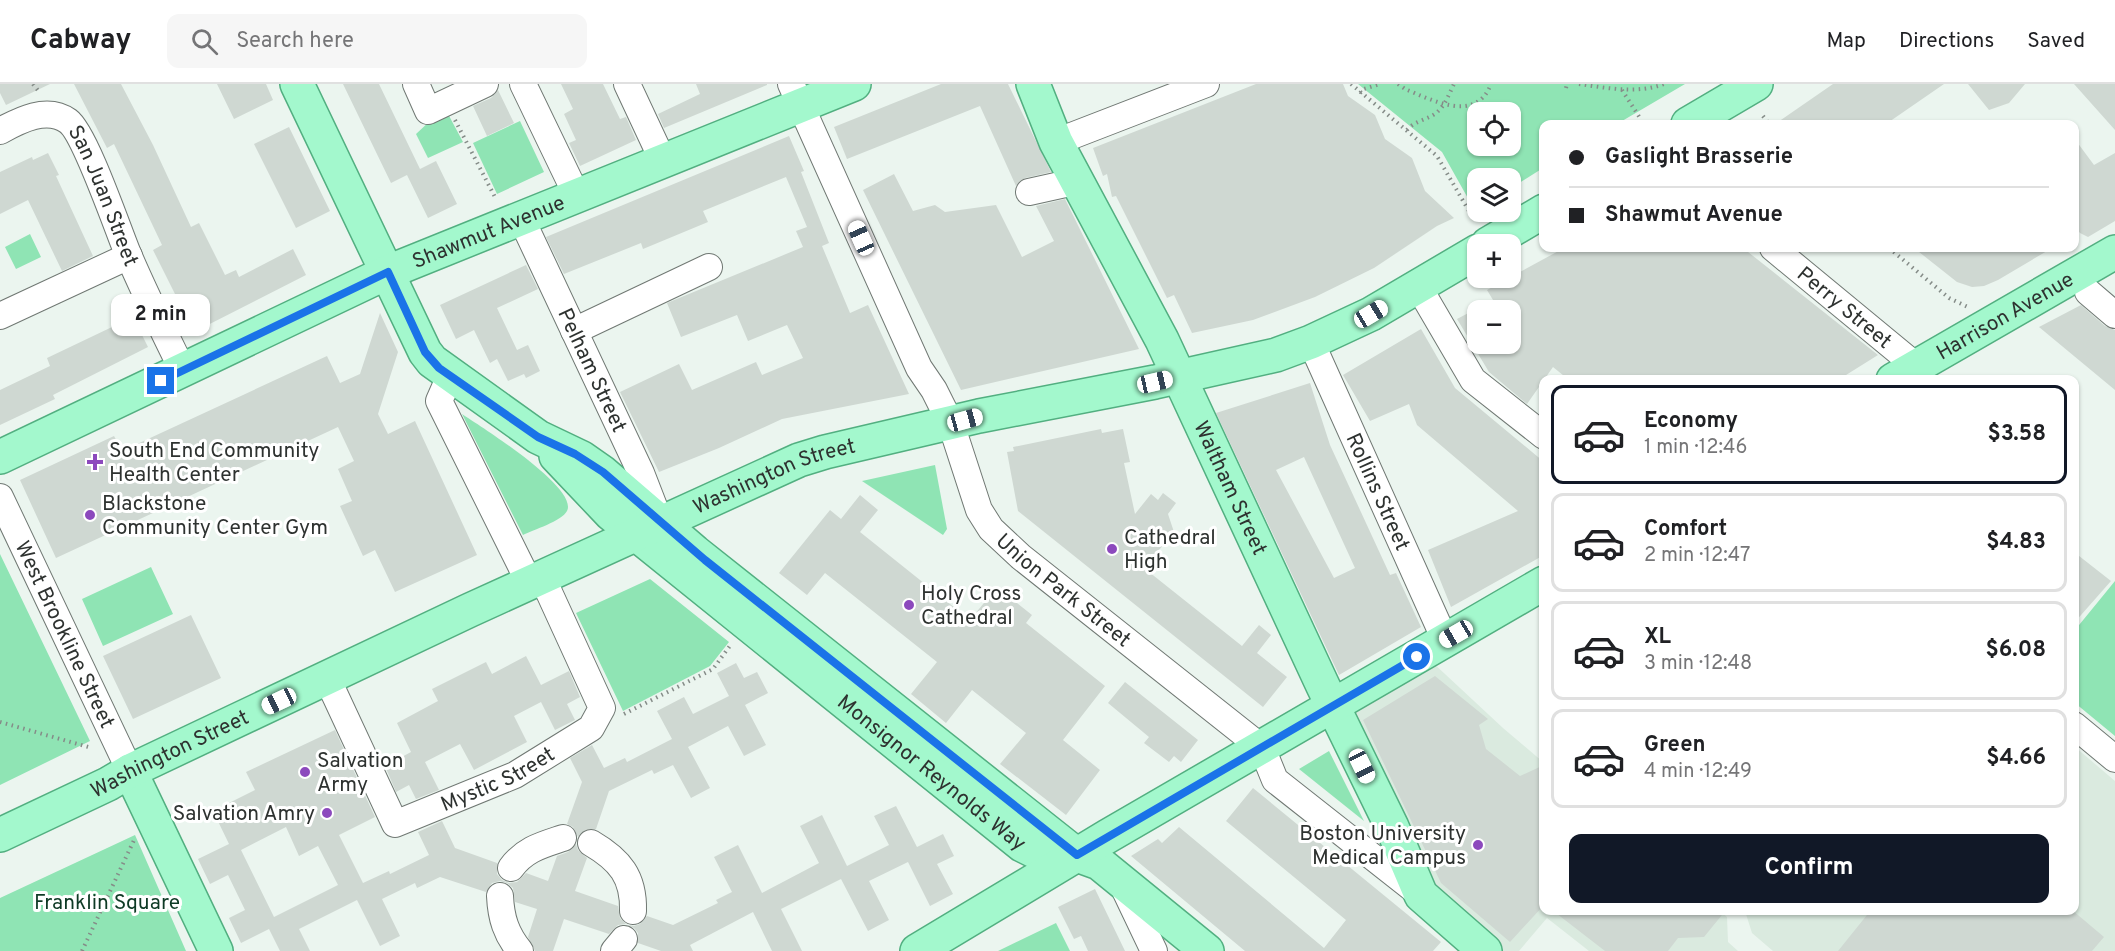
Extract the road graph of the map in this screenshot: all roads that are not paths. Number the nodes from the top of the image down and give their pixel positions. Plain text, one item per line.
1 (297, 84) edge
2 (416, 84) edge
3 (485, 84) edge
4 (523, 84) edge
5 (627, 84) edge
6 (854, 84) edge
7 (1033, 84) edge
8 (1206, 84) edge
9 (1756, 84) edge
10 (796, 95) edge
11 (1695, 120) edge
12 (0, 131) edge
13 (1056, 142) junction
14 (663, 161) junction
15 (1065, 184) dead end
16 (1029, 192) dead end
17 (577, 196) junction
18 (508, 208) junction
19 (1539, 213) edge
20 (1480, 231) edge
21 (1777, 252) edge
22 (2115, 252) edge
23 (129, 256) junction
24 (1467, 258) edge
25 (709, 267) dead end
26 (388, 272) junction
27 (1419, 286) junction
28 (2088, 292) dead end
29 (2115, 315) edge
30 (0, 316) edge
31 (574, 331) junction
32 (1311, 342) junction
33 (183, 371) junction
34 (1905, 373) edge
35 (450, 375) junction
36 (1179, 377) junction
37 (951, 424) junction
38 (1539, 432) edge
39 (0, 457) edge
40 (0, 497) edge
41 (648, 528) junction
42 (536, 580) junction
43 (1539, 586) edge
44 (1445, 640) junction
45 (327, 678) junction
46 (1332, 706) junction
47 (2079, 730) edge
48 (1262, 748) junction
49 (2115, 759) edge
50 (130, 771) junction
51 (0, 835) edge
52 (563, 837) dead end
53 (591, 843) dead end
54 (1077, 855) junction
55 (511, 868) dead end
56 (1119, 878) junction
57 (1421, 896) junction
58 (500, 897) dead end
59 (633, 911) dead end
60 (924, 949) edge
61 (216, 951) edge
62 (520, 951) edge
63 (1154, 951) edge
64 (1208, 951) edge
65 (1485, 951) edge

1 - 26 main road, Monsignor Reynolds Way
2 - 3 street
4 - 17 street
5 - 14 street
6 - 10 main road, Shawmut Avenue
7 - 13 main road, Waltham Street
8 - 13 street
9 - 11 main road
10 - 14 main road, Shawmut Avenue
10 - 37 street, Union Park Street
12 - 23 street, San Juan Street
13 - 36 main road, Waltham Street
14 - 17 main road, Shawmut Avenue
15 - 16 street
17 - 18 main road, Shawmut Avenue
18 - 26 main road, Shawmut Avenue
18 - 31 street, Pelham Street
19 - 20 main road
21 - 34 street, Perry Street
22 - 34 main road, Harrison Avenue
23 - 30 street
23 - 33 street, San Juan Street
24 - 27 main road, Washington Street
25 - 31 street
26 - 33 main road, Shawmut Avenue
26 - 35 main road, Monsignor Reynolds Way
27 - 32 main road, Washington Street
27 - 38 street
28 - 29 street
31 - 41 street, Pelham Street
32 - 36 main road, Washington Street
32 - 44 street, Rollins Street
33 - 39 main road, Shawmut Avenue
35 - 41 main road, Monsignor Reynolds Way
35 - 42 street
36 - 37 main road, Washington Street
36 - 46 main road, Waltham Street
37 - 41 main road, Washington Street
37 - 48 street, Union Park Street
40 - 50 street, West Brookline Street
41 - 42 main road, Washington Street
41 - 54 main road, Monsignor Reynolds Way
42 - 45 main road, Washington Street
42 - 45 street, Mystic Street
43 - 44 main road
44 - 46 main road
45 - 50 main road, Washington Street
46 - 48 main road
46 - 57 main road, Waltham Street
47 - 49 street
48 - 54 main road
48 - 57 street, Union Park Street
50 - 51 main road, Washington Street
50 - 61 main road
52 - 55 street
53 - 59 street
54 - 56 main road, Monsignor Reynolds Way
54 - 60 main road
56 - 63 street
56 - 64 main road, Monsignor Reynolds Way
57 - 65 main road, Union Park Street
58 - 62 street

